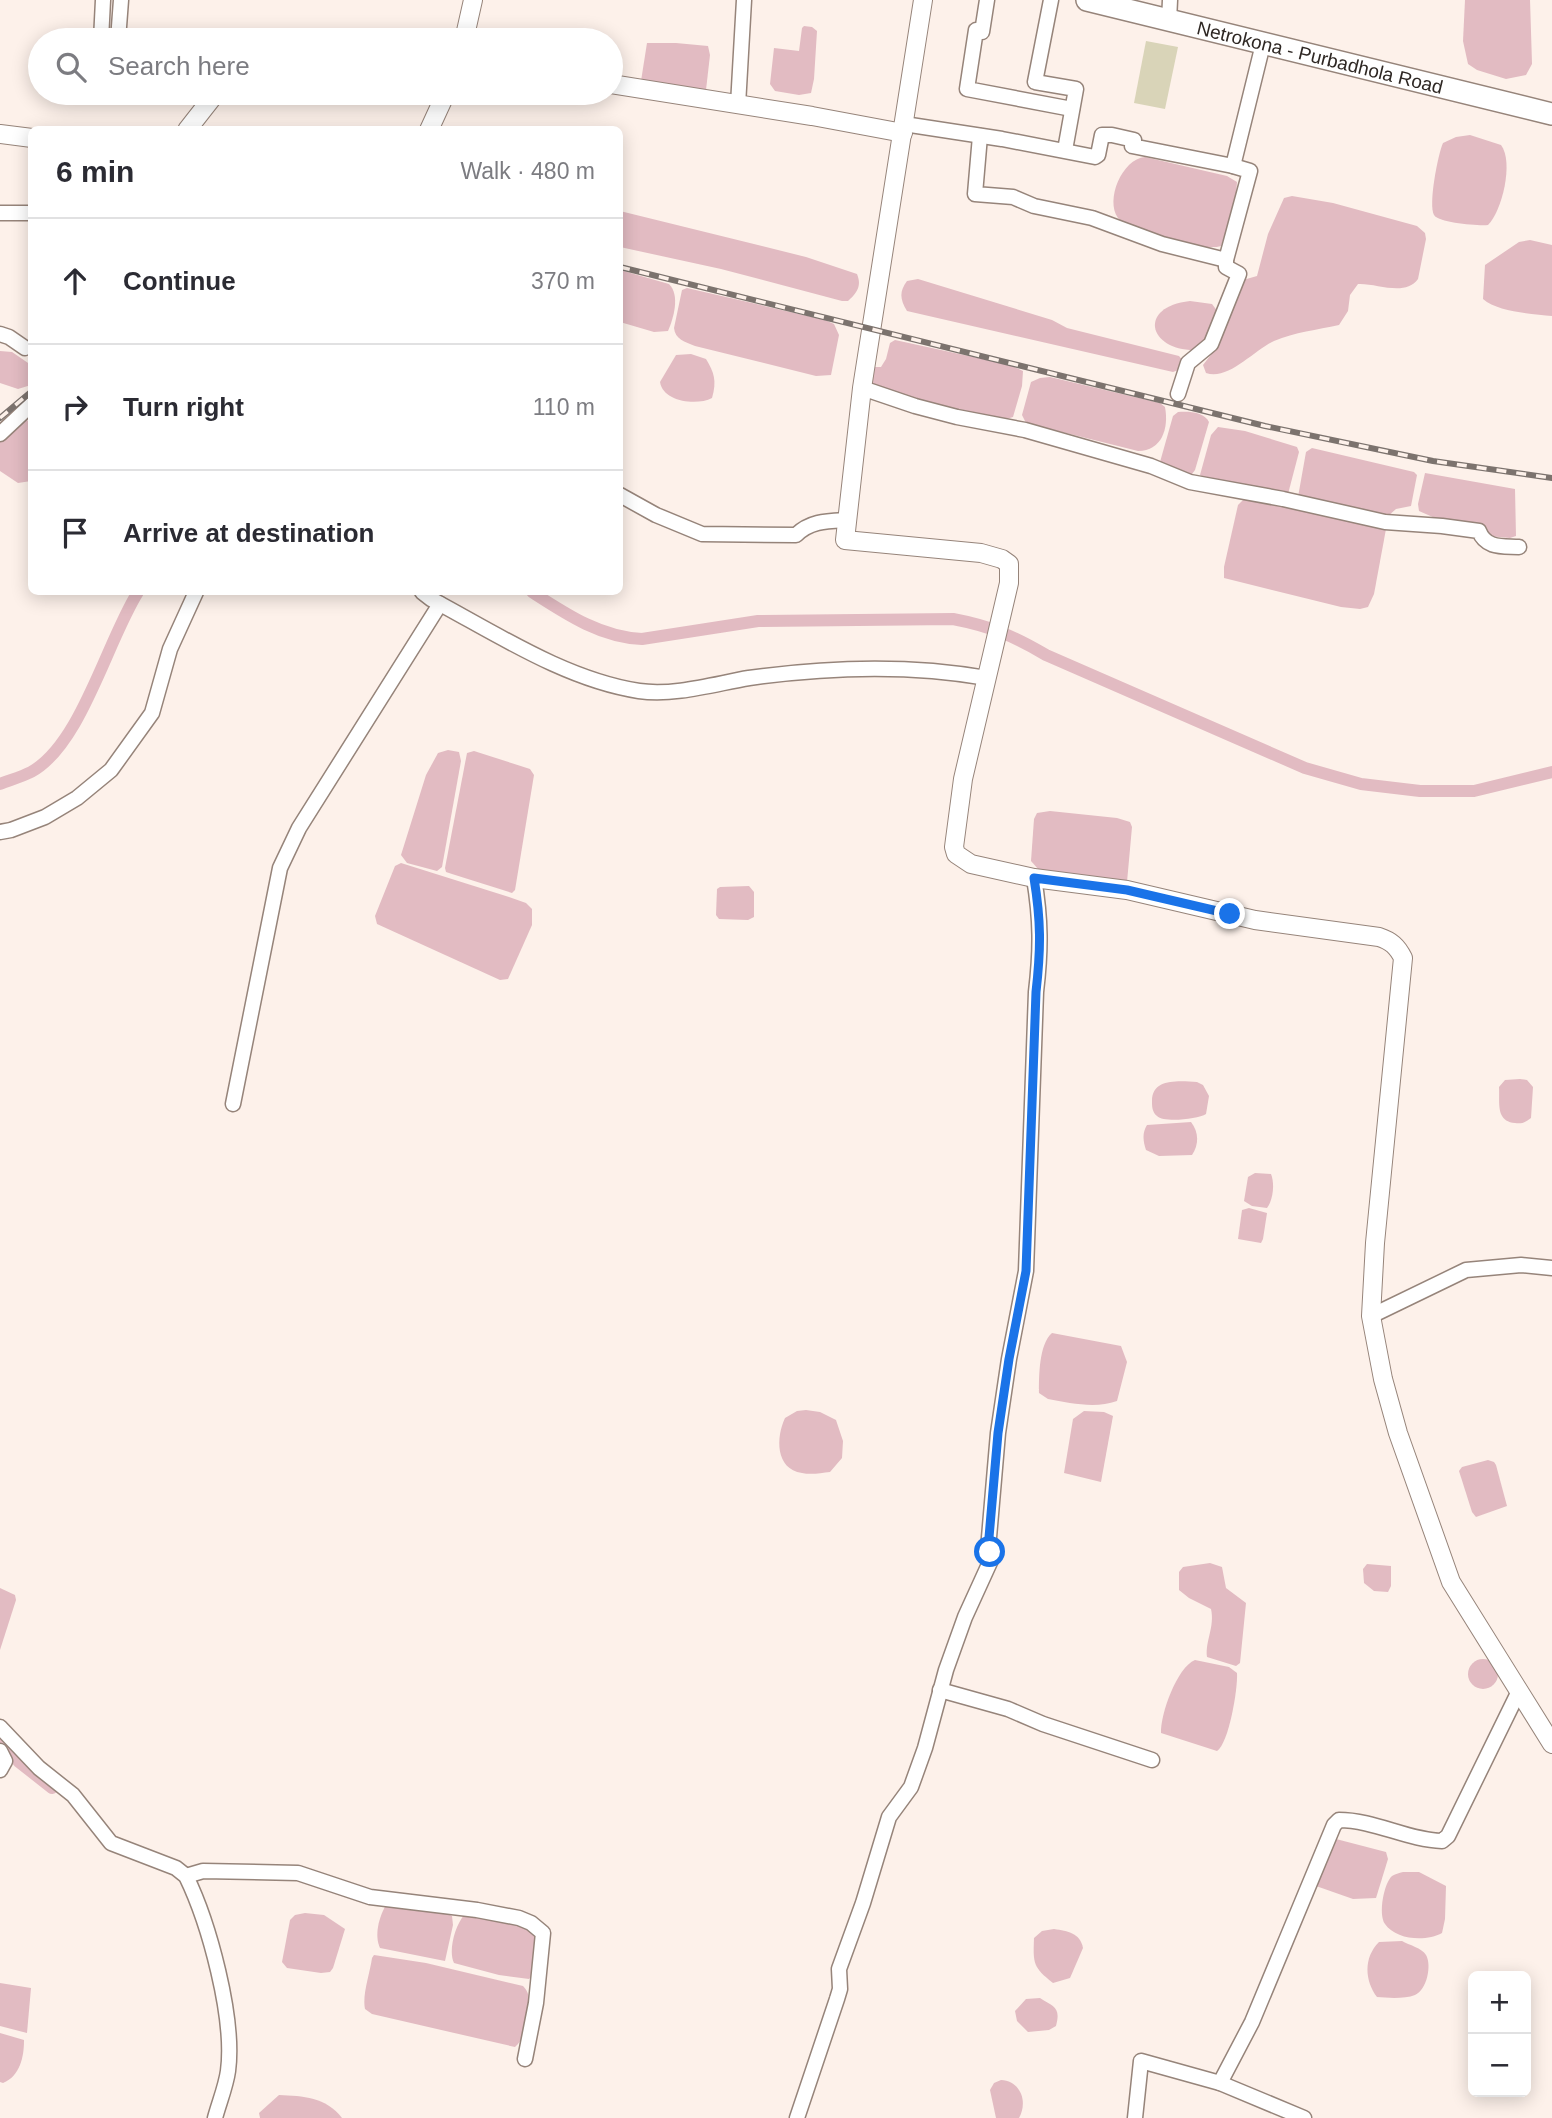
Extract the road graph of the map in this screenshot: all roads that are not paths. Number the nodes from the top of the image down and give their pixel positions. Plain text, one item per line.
1 (103, 0) edge
2 (121, 0) edge
3 (473, 0) edge
4 (744, 0) edge
5 (923, 0) edge
6 (987, 0) edge
7 (1051, 0) edge
8 (1087, 0) edge
9 (1170, 10) edge
10 (102, 28) edge
11 (119, 28) edge
12 (467, 28) edge
13 (1263, 44) junction
14 (623, 86) edge
15 (207, 105) edge
16 (440, 105) edge
17 (738, 105) junction
18 (1072, 108) junction
19 (1552, 114) edge
20 (190, 126) edge
21 (431, 126) edge
22 (903, 128) junction
23 (0, 134) edge
24 (980, 136) junction
25 (28, 138) edge
26 (1065, 150) junction
27 (1233, 166) junction
28 (0, 213) edge
29 (28, 213) edge
30 (1226, 260) junction
31 (0, 334) edge
32 (25, 348) dead end
33 (862, 388) junction
34 (1178, 394) dead end
35 (28, 408) edge
36 (0, 434) edge
37 (623, 497) edge
38 (846, 520) junction
39 (1519, 547) dead end
40 (195, 595) edge
41 (426, 595) edge
42 (440, 604) junction
43 (988, 673) junction
44 (0, 832) edge
45 (1034, 878) junction
46 (233, 1104) dead end
47 (1552, 1268) edge
48 (1371, 1316) junction
49 (940, 1690) junction
50 (1520, 1692) junction
51 (0, 1727) edge
52 (1552, 1744) edge
53 (0, 1751) edge
54 (1152, 1760) dead end
55 (0, 1770) edge
56 (186, 1876) junction
57 (525, 2059) dead end
58 (1220, 2083) junction
59 (215, 2118) edge
60 (797, 2118) edge
61 (1135, 2118) edge
62 (1304, 2118) edge

1 - 10 street
2 - 11 street
3 - 12 street
4 - 17 street
5 - 22 street
6 - 18 street
7 - 18 street
8 - 9 main road, Netrokona - Purbadhola Road
9 - 13 main road, Netrokona - Purbadhola Road
13 - 19 main road, Netrokona - Purbadhola Road
13 - 27 street
14 - 17 street
15 - 20 street
16 - 21 street
17 - 22 street
18 - 26 street
22 - 24 street
22 - 33 street
23 - 25 street
24 - 26 street
24 - 30 street
26 - 27 street
27 - 30 street
28 - 29 street
30 - 34 street
31 - 32 street
33 - 38 street
33 - 39 street
35 - 36 street
37 - 38 street
38 - 43 street
40 - 44 street
41 - 42 street
42 - 43 street
42 - 46 street
43 - 45 street
45 - 48 street
45 - 49 street
47 - 48 street
48 - 50 street
49 - 54 street
49 - 60 street
50 - 52 street
50 - 58 street
51 - 56 street
53 - 55 street
56 - 57 street
56 - 59 street
58 - 61 street
58 - 62 street

